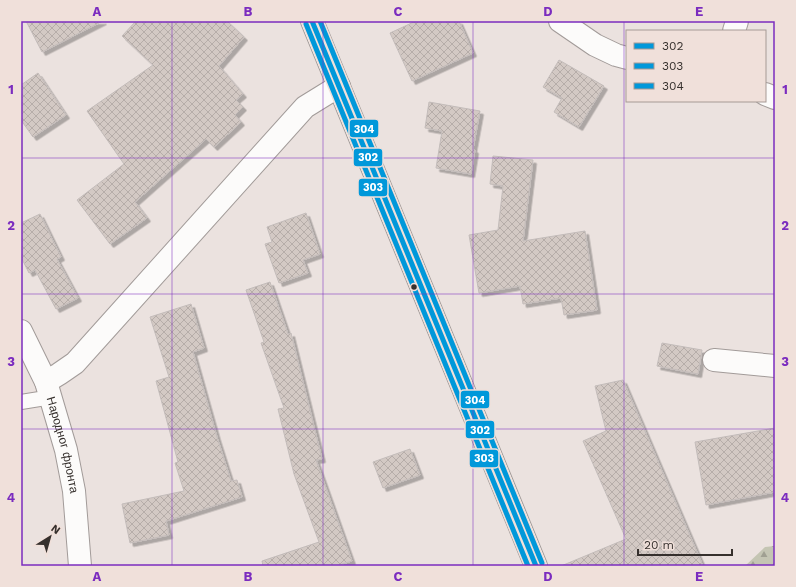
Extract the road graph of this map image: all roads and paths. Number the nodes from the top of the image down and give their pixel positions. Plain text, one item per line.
1 (312, 21) edge
2 (560, 21) edge
3 (626, 58) edge
4 (339, 86) junction
5 (21, 331) edge
6 (714, 360) dead end
7 (775, 366) edge
8 (49, 390) junction
9 (21, 402) edge
10 (80, 566) edge
11 (536, 566) edge

1 - 4 street
2 - 3 street
4 - 8 street
4 - 11 street
5 - 8 street, Народног фронта
6 - 7 street
8 - 9 lane
8 - 10 street, Народног фронта

